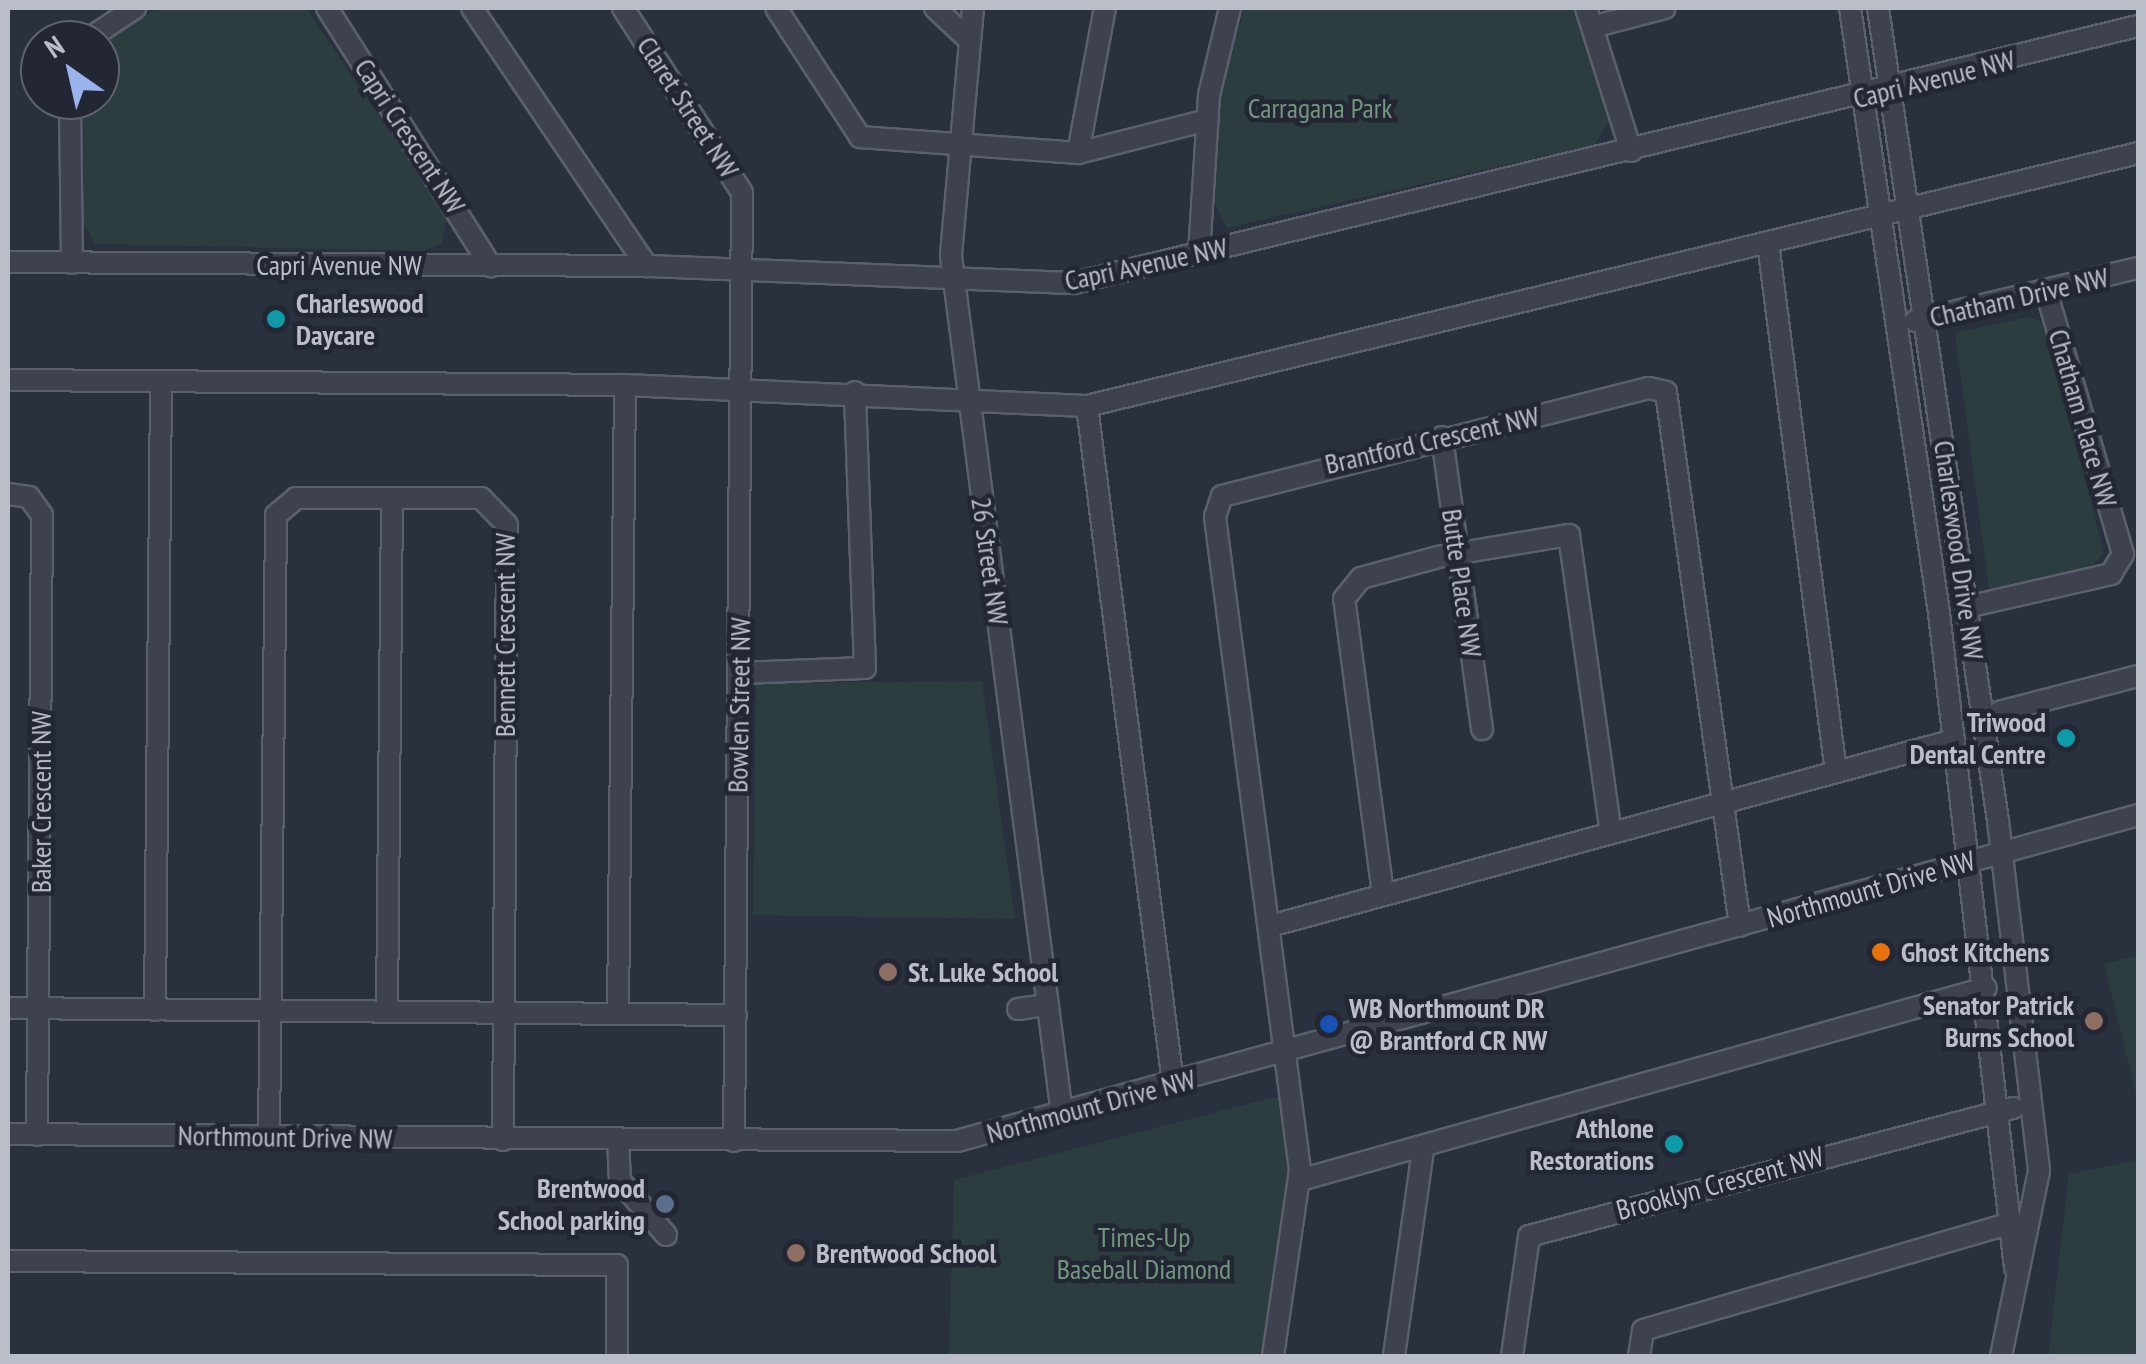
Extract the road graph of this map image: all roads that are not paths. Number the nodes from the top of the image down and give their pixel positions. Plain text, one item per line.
1 (327, 8) edge
2 (472, 8) edge
3 (622, 8) edge
4 (776, 8) edge
5 (935, 8) edge
6 (973, 8) edge
7 (1104, 8) edge
8 (1230, 8) edge
9 (1665, 8) edge
10 (1850, 8) edge
11 (1878, 8) edge
12 (2135, 8) edge
13 (1591, 16) edge
14 (2138, 26) edge
15 (966, 37) junction
16 (1896, 90) junction
17 (1868, 95) junction
18 (70, 120) edge
19 (1207, 120) junction
20 (958, 150) junction
21 (1631, 151) junction
22 (2138, 152) edge
23 (1078, 153) junction
24 (1911, 206) junction
25 (1884, 213) junction
26 (1768, 243) junction
27 (1200, 254) junction
28 (8, 262) edge
29 (72, 263) junction
30 (491, 266) junction
31 (647, 266) junction
32 (2138, 268) edge
33 (741, 270) junction
34 (955, 279) junction
35 (2046, 292) junction
36 (1926, 319) junction
37 (1899, 324) junction
38 (8, 380) edge
39 (161, 381) junction
40 (624, 385) junction
41 (740, 386) junction
42 (855, 392) junction
43 (968, 398) junction
44 (1087, 406) junction
45 (1442, 438) junction
46 (8, 494) edge
47 (392, 498) junction
48 (1456, 552) junction
49 (1967, 607) junction
50 (739, 674) junction
51 (2138, 676) edge
52 (1999, 712) dead end
53 (1482, 729) dead end
54 (1954, 740) junction
55 (1836, 772) junction
56 (1722, 802) junction
57 (2138, 815) edge
58 (1611, 832) junction
59 (2000, 852) junction
60 (1970, 861) junction
61 (1383, 894) junction
62 (1270, 926) junction
63 (1740, 926) junction
64 (1986, 988) junction
65 (1047, 1005) junction
66 (8, 1008) edge
67 (40, 1008) junction
68 (1018, 1009) dead end
69 (156, 1010) junction
70 (272, 1010) junction
71 (388, 1012) junction
72 (618, 1012) junction
73 (504, 1013) junction
74 (736, 1015) junction
75 (1287, 1052) junction
76 (1173, 1083) junction
77 (2032, 1106) junction
78 (2002, 1109) junction
79 (1062, 1114) junction
80 (8, 1134) edge
81 (37, 1134) junction
82 (270, 1136) junction
83 (503, 1140) junction
84 (618, 1140) junction
85 (734, 1141) junction
86 (1422, 1150) junction
87 (1300, 1180) junction
88 (2011, 1224) junction
89 (666, 1235) dead end
90 (8, 1261) edge
91 (2016, 1270) junction
92 (617, 1356) edge
93 (1274, 1356) edge
94 (1394, 1356) edge
95 (1512, 1356) edge
96 (1639, 1356) edge
97 (2002, 1356) edge

1 - 30 street, Capri Crescent NW
2 - 31 street
3 - 33 street, Claret Street NW
4 - 20 street
5 - 15 street
6 - 15 street, 26 Street NW
7 - 23 street
8 - 19 street
9 - 13 street
10 - 17 street, Charleswood Drive NW
11 - 16 street, Charleswood Drive NW
12 - 14 street
13 - 21 street
14 - 16 street, Capri Avenue NW
15 - 20 street, 26 Street NW
16 - 17 street, Capri Avenue NW
16 - 24 street, Charleswood Drive NW
17 - 21 street, Capri Avenue NW
17 - 25 street, Charleswood Drive NW
18 - 29 street
19 - 23 street
19 - 27 street
20 - 23 street
20 - 34 street, 26 Street NW
21 - 27 street, Capri Avenue NW
22 - 24 street
24 - 25 street
24 - 36 street, Charleswood Drive NW
25 - 26 street
25 - 37 street, Charleswood Drive NW
26 - 44 street
26 - 55 street
27 - 34 street, Capri Avenue NW
28 - 29 street, Capri Avenue NW
29 - 30 street, Capri Avenue NW
30 - 31 street, Capri Avenue NW
31 - 33 street, Capri Avenue NW
32 - 35 street, Chatham Drive NW
33 - 34 street, Capri Avenue NW
33 - 41 street, Bowlen Street NW
34 - 43 street, 26 Street NW
35 - 36 street, Chatham Drive NW
35 - 49 street, Chatham Place NW
36 - 37 street, Chatham Drive NW
36 - 49 street, Charleswood Drive NW
37 - 54 street, Charleswood Drive NW
38 - 39 street
39 - 40 street
39 - 69 street
40 - 41 street
40 - 72 street
41 - 42 street
41 - 50 street, Bowlen Street NW
42 - 43 street
42 - 50 street
43 - 44 street
43 - 65 street, 26 Street NW
44 - 76 street
45 - 48 street, Butte Place NW
45 - 56 street, Brantford Crescent NW
45 - 62 street, Brantford Crescent NW
46 - 67 street, Baker Crescent NW
47 - 70 street, Bennett Crescent NW
47 - 71 street
47 - 73 street, Bennett Crescent NW
48 - 53 street, Butte Place NW
48 - 58 street
48 - 61 street
49 - 59 street, Charleswood Drive NW
50 - 74 street, Bowlen Street NW
51 - 52 street
54 - 55 street
54 - 60 street, Charleswood Drive NW
55 - 56 street
56 - 58 street
56 - 63 street, Brantford Crescent NW
57 - 59 street, Northmount Drive NW
58 - 61 street
59 - 60 street, Northmount Drive NW
59 - 77 street, Charleswood Drive NW
60 - 63 street, Northmount Drive NW
60 - 64 street, Charleswood Drive NW
61 - 62 street
62 - 75 street, Brantford Crescent NW
63 - 75 street, Northmount Drive NW
64 - 78 street, Charleswood Drive NW
64 - 86 street
65 - 68 street
65 - 79 street, 26 Street NW
66 - 67 street
67 - 69 street
67 - 81 street, Baker Crescent NW
69 - 70 street
70 - 71 street
70 - 82 street, Bennett Crescent NW
71 - 73 street
72 - 73 street
72 - 74 street
73 - 83 street, Bennett Crescent NW
74 - 85 street, Bowlen Street NW
75 - 76 street, Northmount Drive NW
75 - 87 street, Brantford Crescent NW
76 - 79 street, Northmount Drive NW
77 - 78 street, Brooklyn Crescent NW
77 - 91 street, Charleswood Drive NW
78 - 88 street, Charleswood Drive NW
78 - 95 street, Brooklyn Crescent NW
79 - 85 street, Northmount Drive NW
80 - 81 street, Northmount Drive NW
81 - 82 street, Northmount Drive NW
82 - 83 street, Northmount Drive NW
83 - 84 street, Northmount Drive NW
84 - 85 street, Northmount Drive NW
84 - 89 street
86 - 87 street
86 - 94 street
87 - 93 street, Brantford Crescent NW
88 - 91 street, Charleswood Drive NW
88 - 96 street
90 - 92 street
91 - 97 street, Charleswood Drive NW

